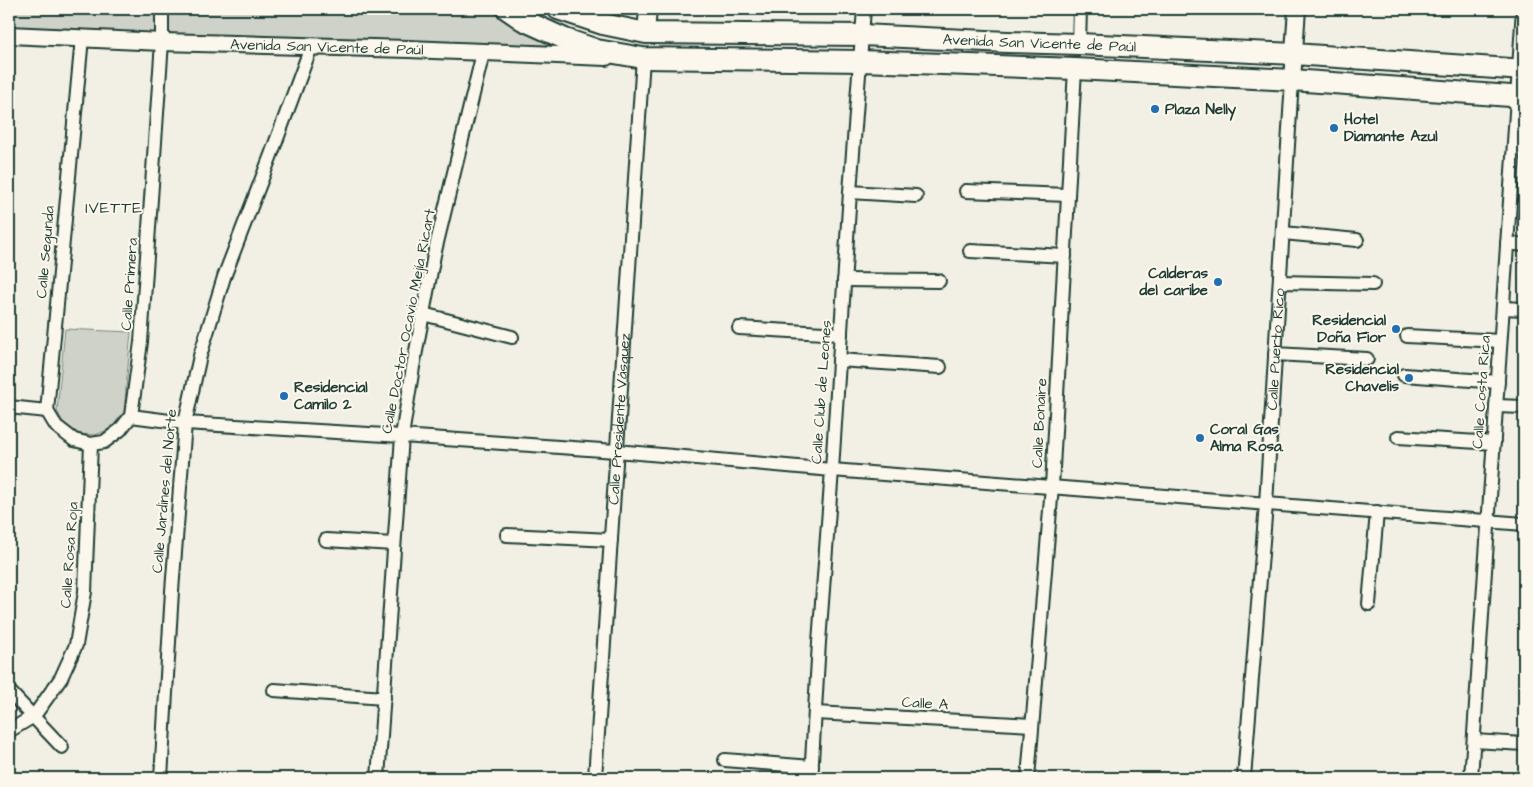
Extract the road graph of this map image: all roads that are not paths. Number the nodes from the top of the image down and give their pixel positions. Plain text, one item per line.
1 (162, 9) edge
2 (507, 9) edge
3 (558, 9) edge
4 (648, 9) edge
5 (864, 9) edge
6 (1080, 9) edge
7 (1297, 9) edge
8 (1523, 9) edge
9 (646, 33) junction
10 (9, 35) edge
11 (862, 35) junction
12 (82, 38) junction
13 (162, 42) junction
14 (1079, 44) junction
15 (311, 47) junction
16 (483, 53) junction
17 (1294, 54) junction
18 (643, 58) junction
19 (861, 62) junction
20 (1075, 69) junction
21 (1522, 69) edge
22 (1292, 80) junction
23 (1520, 97) edge
24 (966, 191) dead end
25 (850, 192) junction
26 (1068, 195) junction
27 (916, 196) dead end
28 (1283, 233) junction
29 (1357, 240) dead end
30 (1507, 243) junction
31 (1524, 245) edge
32 (970, 251) dead end
33 (1065, 256) junction
34 (844, 280) junction
35 (939, 281) dead end
36 (1280, 282) junction
37 (1373, 284) dead end
38 (1503, 308) junction
39 (1524, 309) edge
40 (422, 314) junction
41 (739, 328) dead end
42 (841, 334) junction
43 (512, 336) dead end
44 (1407, 336) dead end
45 (1500, 341) junction
46 (1275, 354) junction
47 (1367, 359) dead end
48 (839, 360) junction
49 (940, 367) dead end
50 (1404, 375) dead end
51 (1498, 382) junction
52 (1496, 406) junction
53 (9, 407) edge
54 (1524, 407) edge
55 (47, 411) junction
56 (131, 416) junction
57 (184, 423) junction
58 (402, 436) junction
59 (1398, 437) dead end
60 (1494, 443) junction
61 (91, 444) junction
62 (616, 451) junction
63 (832, 470) junction
64 (1052, 486) junction
65 (1266, 504) junction
66 (1377, 512) junction
67 (1489, 520) junction
68 (1524, 524) edge
69 (507, 535) dead end
70 (326, 540) dead end
71 (610, 540) junction
72 (394, 544) junction
73 (1369, 604) dead end
74 (9, 690) edge
75 (274, 690) dead end
76 (384, 698) junction
77 (816, 713) junction
78 (34, 716) junction
79 (1032, 725) junction
80 (9, 731) edge
81 (1474, 741) junction
82 (1524, 744) edge
83 (62, 747) dead end
84 (725, 760) dead end
85 (812, 772) edge
86 (162, 778) edge
87 (378, 778) edge
88 (595, 778) edge
89 (1028, 778) edge
90 (1244, 778) edge
91 (1471, 778) edge

1 - 13 street, Calle Primera
2 - 18 main road, Avenida San Vicente de Paúl
3 - 9 main road, Avenida San Vicente de Paúl
4 - 9 street
5 - 11 street, Calle Club de Leones
6 - 14 street
7 - 17 street, Calle Puerto Rico
8 - 21 street, Calle Costa Rica
9 - 11 main road, Avenida San Vicente de Paúl
10 - 12 street, Avenida San Vicente de Paúl
11 - 14 main road, Avenida San Vicente de Paúl
11 - 19 street, Calle Club de Leones
12 - 13 street, Avenida San Vicente de Paúl
12 - 55 street, Calle Segunda
13 - 15 street, Avenida San Vicente de Paúl
13 - 56 street, Calle Primera
14 - 17 main road, Avenida San Vicente de Paúl
15 - 16 street, Avenida San Vicente de Paúl
15 - 57 street, Calle Jardines del Norte
16 - 18 street, Avenida San Vicente de Paúl
16 - 40 street, Calle Doctor Ocavio Mejía Ricart
17 - 21 main road, Avenida San Vicente de Paúl
17 - 22 street, Calle Puerto Rico
18 - 19 main road, Avenida San Vicente de Paúl
18 - 62 street, Calle Presidente Vásquez
19 - 20 main road, Avenida San Vicente de Paúl
19 - 25 street, Calle Club de Leones
20 - 22 main road, Avenida San Vicente de Paúl
20 - 26 street, Calle Bonaire
21 - 23 street, Calle Costa Rica
22 - 23 main road, Avenida San Vicente de Paúl
22 - 28 street, Calle Puerto Rico
23 - 30 street, Calle Costa Rica
24 - 26 street
25 - 27 street
25 - 34 street, Calle Club de Leones
26 - 33 street, Calle Bonaire
28 - 29 street
28 - 36 street, Calle Puerto Rico
30 - 31 street
30 - 38 street, Calle Costa Rica
32 - 33 street
33 - 64 street, Calle Bonaire
34 - 35 street
34 - 42 street, Calle Club de Leones
36 - 37 street
36 - 46 street, Calle Puerto Rico
38 - 39 street
38 - 45 street, Calle Costa Rica
40 - 43 street
40 - 58 street, Calle Doctor Ocavio Mejía Ricart
41 - 42 street
42 - 48 street, Calle Club de Leones
44 - 45 street
45 - 51 street, Calle Costa Rica
46 - 47 street
46 - 65 street, Calle Puerto Rico
48 - 49 street
48 - 63 street, Calle Club de Leones
50 - 51 street
51 - 52 street, Calle Costa Rica
52 - 54 street
52 - 60 street, Calle Costa Rica
53 - 55 street
55 - 61 street
56 - 57 street
56 - 61 street
57 - 58 street
57 - 86 street, Calle Jardines del Norte
58 - 62 street
58 - 72 street, Calle Doctor Ocavio Mejía Ricart
59 - 60 street
60 - 67 street, Calle Costa Rica
61 - 78 street, Calle Rosa Roja
62 - 63 street
62 - 71 street, Calle Presidente Vásquez
63 - 64 street
63 - 77 street, Calle Club de Leones
64 - 65 street
64 - 79 street, Calle Bonaire
65 - 66 street
65 - 90 street, Calle Puerto Rico
66 - 67 street
66 - 73 street
67 - 68 street
67 - 81 street, Calle Costa Rica
69 - 71 street
70 - 72 street
71 - 88 street, Calle Presidente Vásquez
72 - 76 street, Calle Doctor Ocavio Mejía Ricart
74 - 78 street
75 - 76 street
76 - 87 street, Calle Doctor Ocavio Mejía Ricart
77 - 79 street, Calle A
77 - 85 street, Calle Club de Leones
78 - 80 street, Calle Rosa Roja
78 - 83 street
79 - 89 street, Calle Bonaire
81 - 82 street
81 - 91 street, Calle Costa Rica
84 - 85 street

